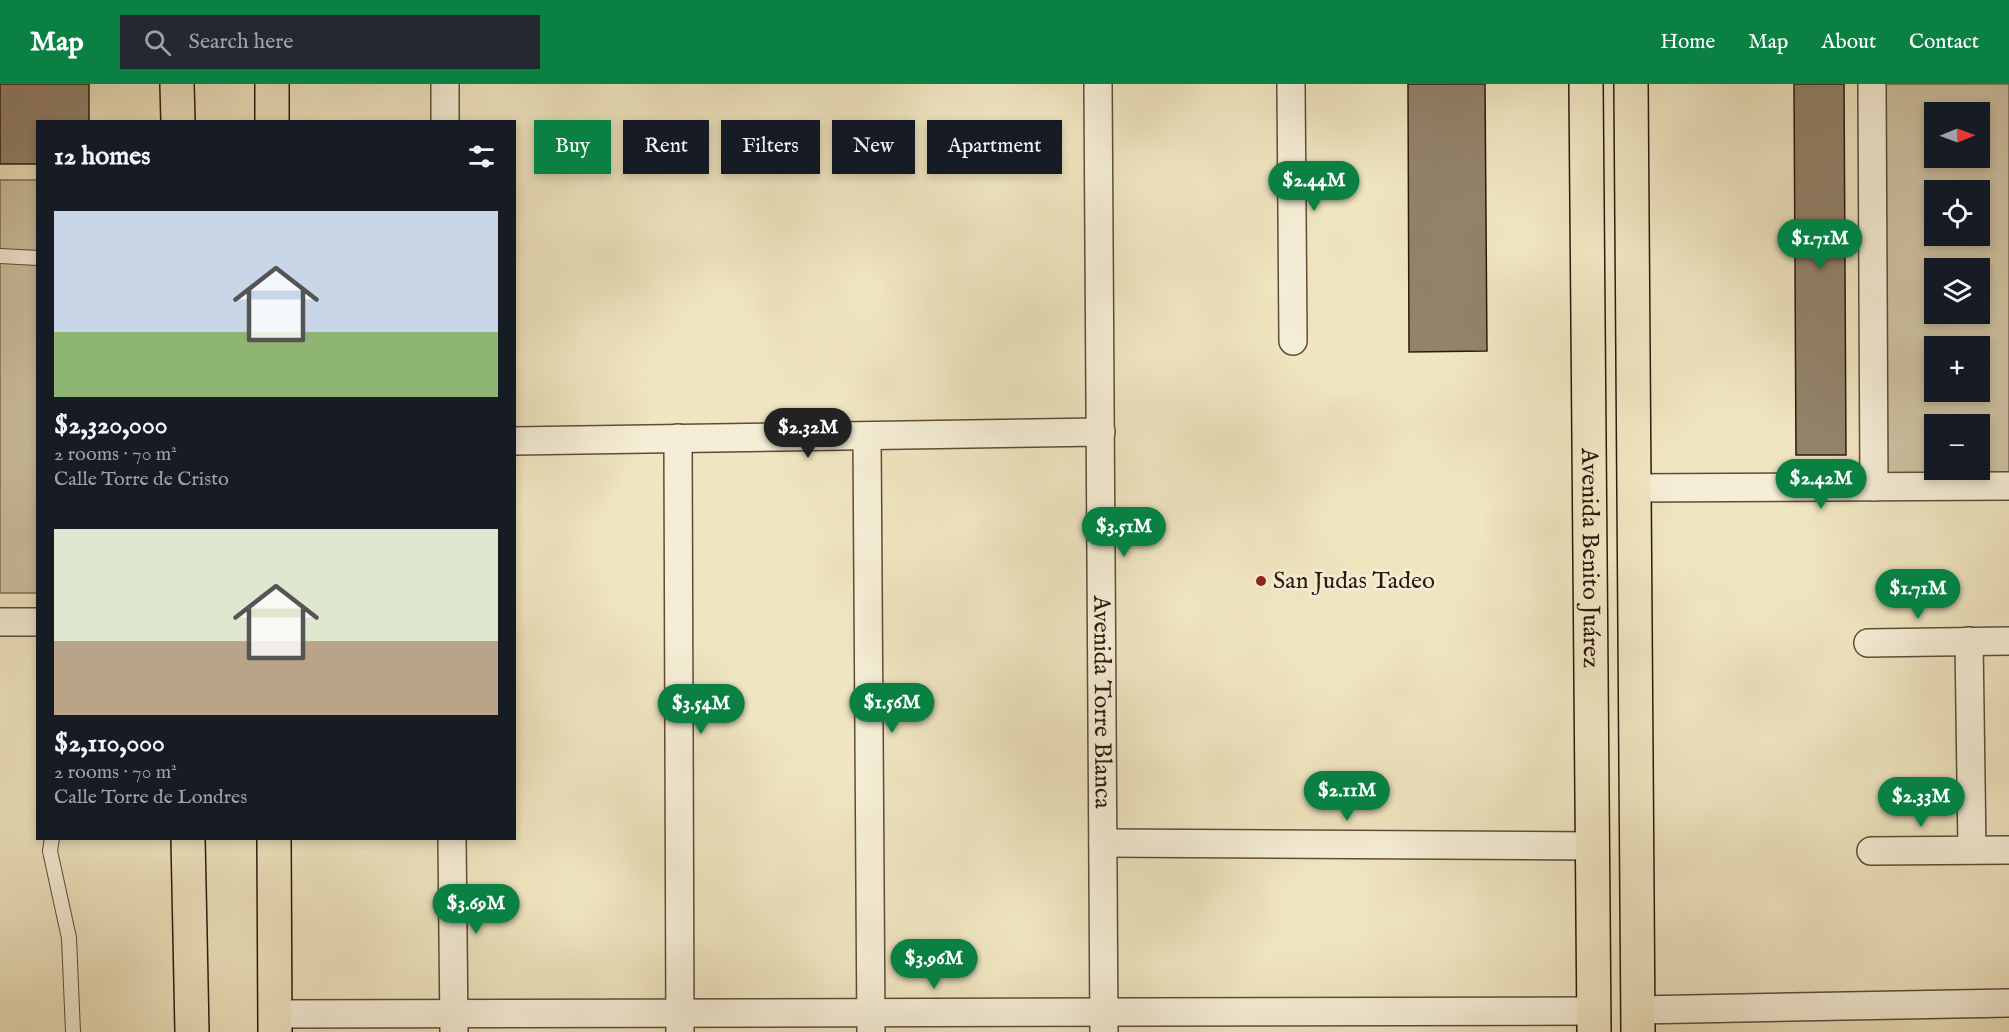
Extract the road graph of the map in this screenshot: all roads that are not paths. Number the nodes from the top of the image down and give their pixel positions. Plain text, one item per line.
1 (177, 84) edge
2 (272, 84) edge
3 (445, 84) edge
4 (1098, 84) edge
5 (1291, 84) edge
6 (1586, 84) edge
7 (1631, 84) edge
8 (1872, 84) edge
9 (178, 120) edge
10 (272, 120) edge
11 (445, 120) edge
12 (1588, 248) junction
13 (0, 256) edge
14 (36, 258) edge
15 (1293, 341) dead end
16 (1101, 432) junction
17 (867, 436) junction
18 (678, 438) junction
19 (516, 441) edge
20 (2009, 486) edge
21 (1874, 487) junction
22 (1633, 488) junction
23 (0, 622) edge
24 (36, 622) edge
25 (2009, 641) edge
26 (1969, 642) junction
27 (1869, 643) dead end
28 (52, 840) edge
29 (188, 840) edge
30 (273, 840) edge
31 (452, 840) edge
32 (1103, 843) junction
33 (1591, 846) junction
34 (2009, 849) edge
35 (1972, 850) junction
36 (1871, 851) dead end
37 (2009, 1003) edge
38 (1594, 1021) edge
39 (1638, 1021) edge
40 (871, 1022) edge
41 (1103, 1022) edge
42 (1295, 1022) edge
43 (275, 1023) edge
44 (454, 1023) edge
45 (680, 1023) edge
46 (73, 1032) edge
47 (192, 1032) edge

1 - 9 main road
2 - 10 main road
3 - 11 street
4 - 16 street, Avenida Torre Blanca
5 - 15 street
6 - 12 main road, Avenida Benito Juárez
7 - 22 main road, Avenida Benito Juárez
8 - 21 street
12 - 22 main road
12 - 33 main road, Avenida Benito Juárez
13 - 14 lane
16 - 17 street
16 - 32 street, Avenida Torre Blanca
17 - 18 street
17 - 40 street
18 - 19 street
18 - 45 street
20 - 21 street
21 - 22 street
22 - 39 main road, Avenida Benito Juárez
23 - 24 street
25 - 26 street
26 - 27 street
26 - 35 street
28 - 46 lane
29 - 47 main road
30 - 43 main road
31 - 44 street
32 - 33 street
32 - 41 street, Avenida Torre Blanca
33 - 38 main road, Avenida Benito Juárez
34 - 35 street
35 - 36 street
37 - 39 street
38 - 42 street
40 - 41 street
40 - 45 street
41 - 42 street
43 - 44 street
44 - 45 street

